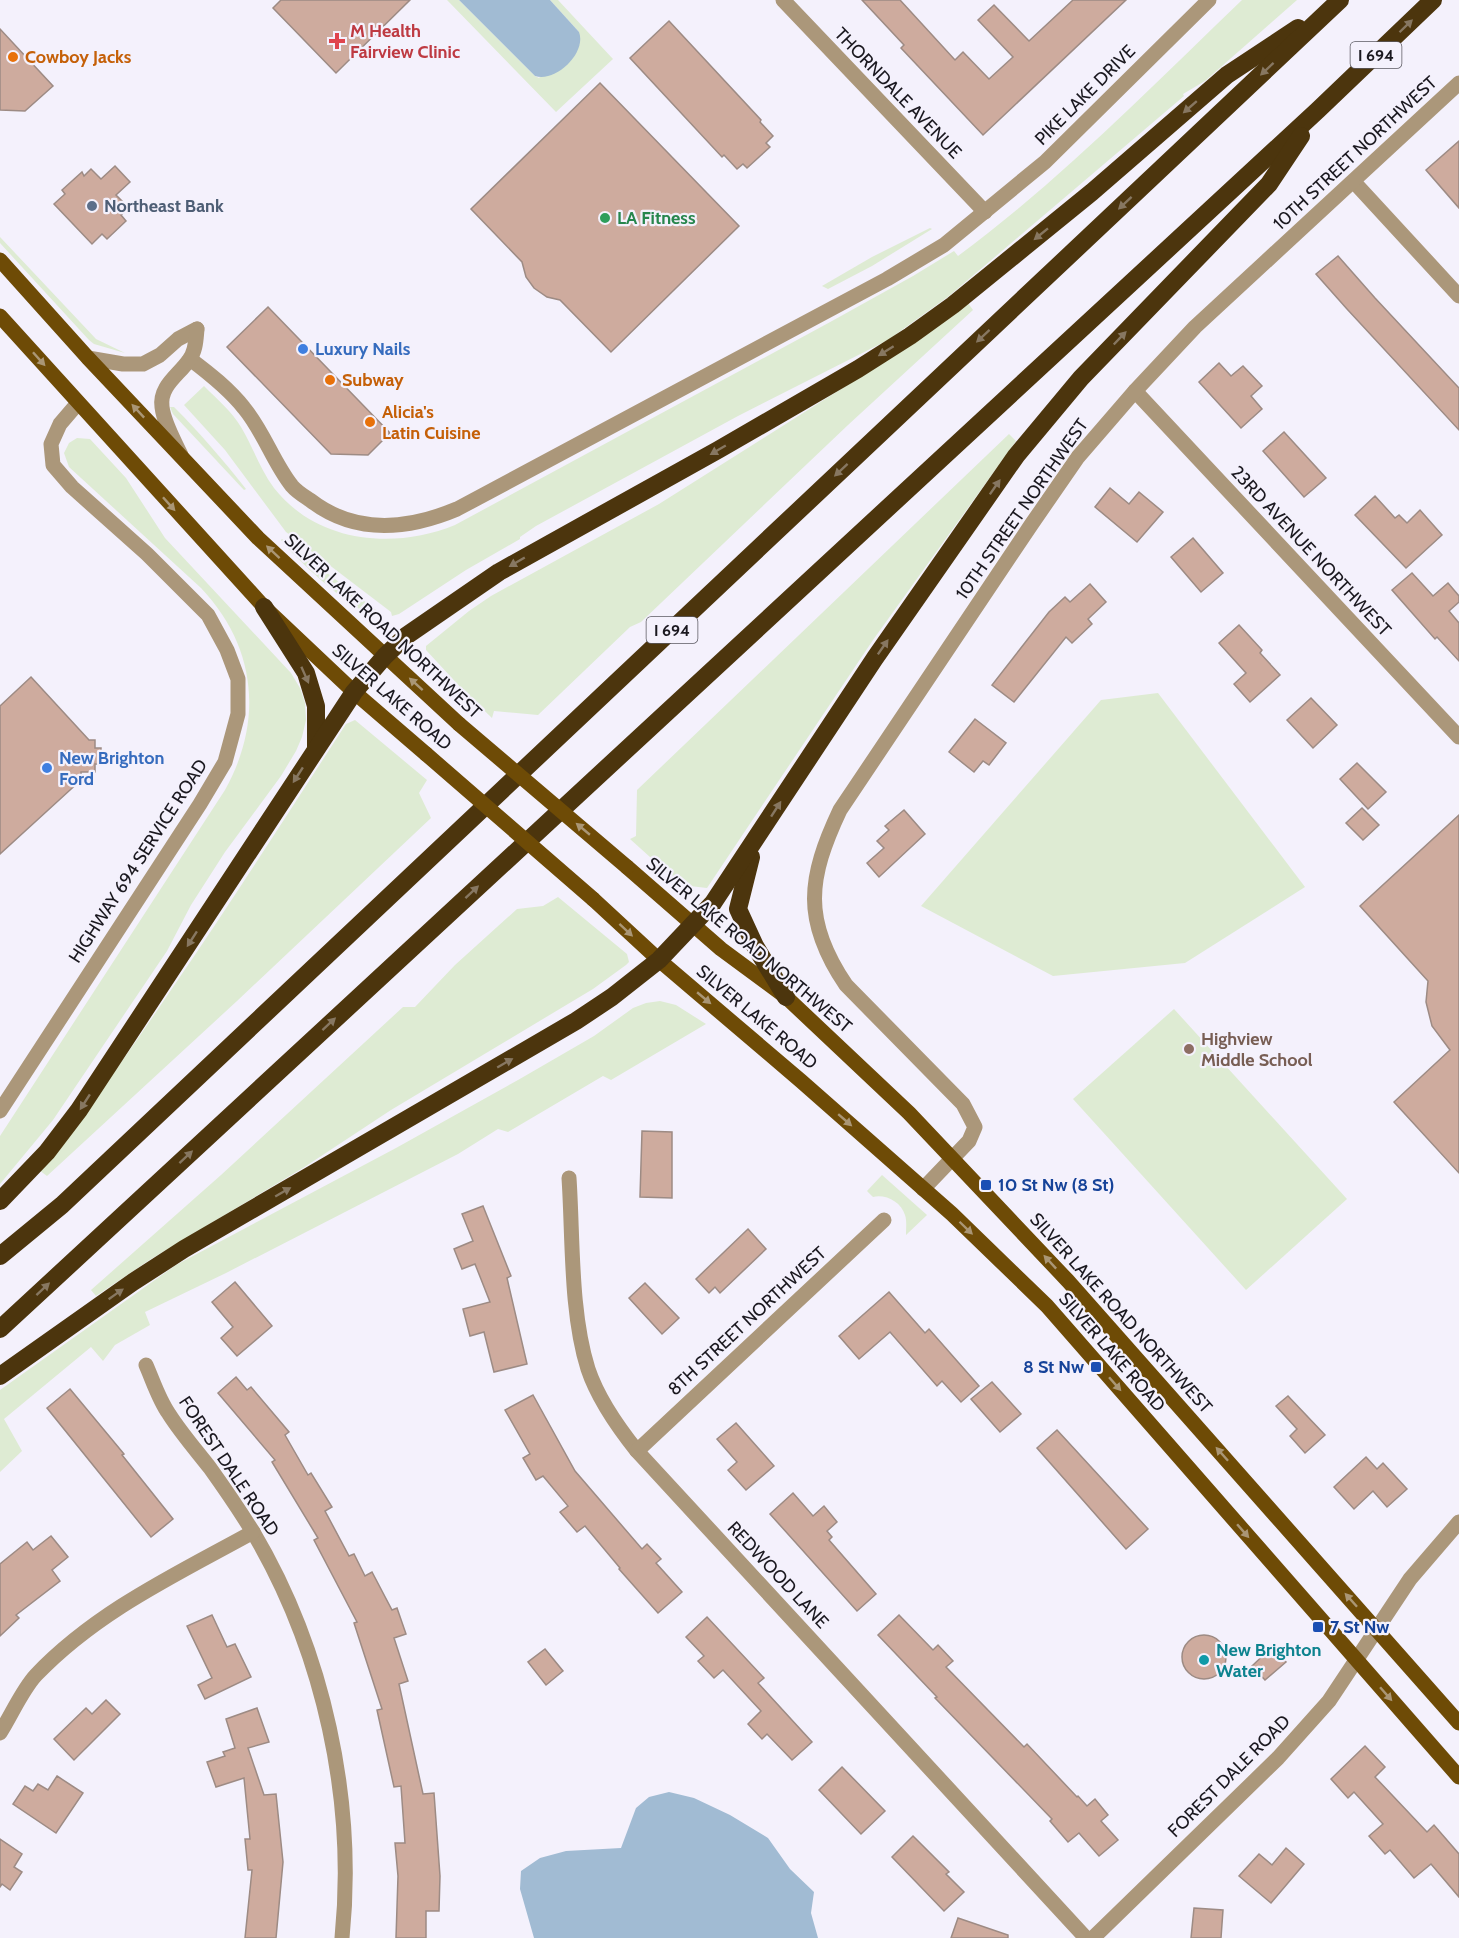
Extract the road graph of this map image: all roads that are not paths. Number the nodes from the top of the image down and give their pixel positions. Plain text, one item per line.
1 (783, 0) edge
2 (1209, 0) edge
3 (1340, 0) edge
4 (1433, 0) edge
5 (1459, 83) edge
6 (1318, 110) junction
7 (1354, 182) junction
8 (985, 212) junction
9 (0, 260) edge
10 (1459, 296) edge
11 (0, 316) edge
12 (88, 358) junction
13 (190, 359) junction
14 (1135, 391) junction
15 (78, 404) junction
16 (183, 460) junction
17 (264, 608) junction
18 (385, 656) junction
19 (354, 692) junction
20 (1459, 737) edge
21 (316, 749) junction
22 (756, 840) junction
23 (693, 925) junction
24 (659, 960) junction
25 (786, 997) junction
26 (0, 1111) edge
27 (952, 1158) junction
28 (569, 1178) dead end
29 (923, 1189) junction
30 (0, 1201) edge
31 (884, 1220) dead end
32 (0, 1256) edge
33 (0, 1329) edge
34 (146, 1365) dead end
35 (0, 1376) edge
36 (637, 1451) junction
37 (1459, 1522) edge
38 (253, 1532) junction
39 (1377, 1630) junction
40 (1357, 1661) junction
41 (1459, 1723) edge
42 (0, 1733) edge
43 (1459, 1777) edge
44 (342, 1938) edge
45 (1086, 1938) edge
46 (1094, 1938) edge

1 - 8 street, THORNDALE AVENUE
2 - 8 street, PIKE LAKE DRIVE
3 -> 18 highway
3 -> 32 highway, I 694
6 -> 4 highway, I 694
5 - 7 street, 10TH STREET NORTHWEST
22 -> 6 highway
33 -> 6 highway, I 694
7 - 10 street
7 - 14 street, 10TH STREET NORTHWEST
8 - 13 street, PIKE LAKE DRIVE
9 - 12 main road, SILVER LAKE ROAD NORTHWEST
11 -> 15 main road, SILVER LAKE ROAD
12 - 13 street
16 -> 12 main road, SILVER LAKE ROAD NORTHWEST
13 - 16 street
14 - 20 street, 23RD AVENUE NORTHWEST
14 - 27 street, 10TH STREET NORTHWEST
15 -> 17 main road, SILVER LAKE ROAD
15 - 26 street, HIGHWAY 694 SERVICE ROAD
18 -> 16 main road, SILVER LAKE ROAD NORTHWEST
17 - 19 main road, SILVER LAKE ROAD
17 -> 21 highway
18 - 19 highway
23 -> 18 main road, SILVER LAKE ROAD NORTHWEST, bridge
19 - 21 highway
19 -> 24 main road, SILVER LAKE ROAD, bridge
21 -> 30 highway
22 - 23 highway
22 - 25 highway
23 - 24 highway
23 - 25 main road, SILVER LAKE ROAD NORTHWEST
24 -> 29 main road, SILVER LAKE ROAD
35 -> 24 highway
25 - 27 main road, SILVER LAKE ROAD NORTHWEST
27 - 29 street
39 -> 27 main road, SILVER LAKE ROAD NORTHWEST
28 - 36 street, REDWOOD LANE
29 -> 40 main road, SILVER LAKE ROAD
31 - 36 street, 8TH STREET NORTHWEST
34 - 38 street, FOREST DALE ROAD
36 - 45 street, REDWOOD LANE
37 - 39 street, FOREST DALE ROAD
38 - 42 street
38 - 44 street, FOREST DALE ROAD
39 - 40 street, FOREST DALE ROAD
39 - 41 main road, SILVER LAKE ROAD NORTHWEST
40 -> 43 main road, SILVER LAKE ROAD
40 - 46 street, FOREST DALE ROAD

